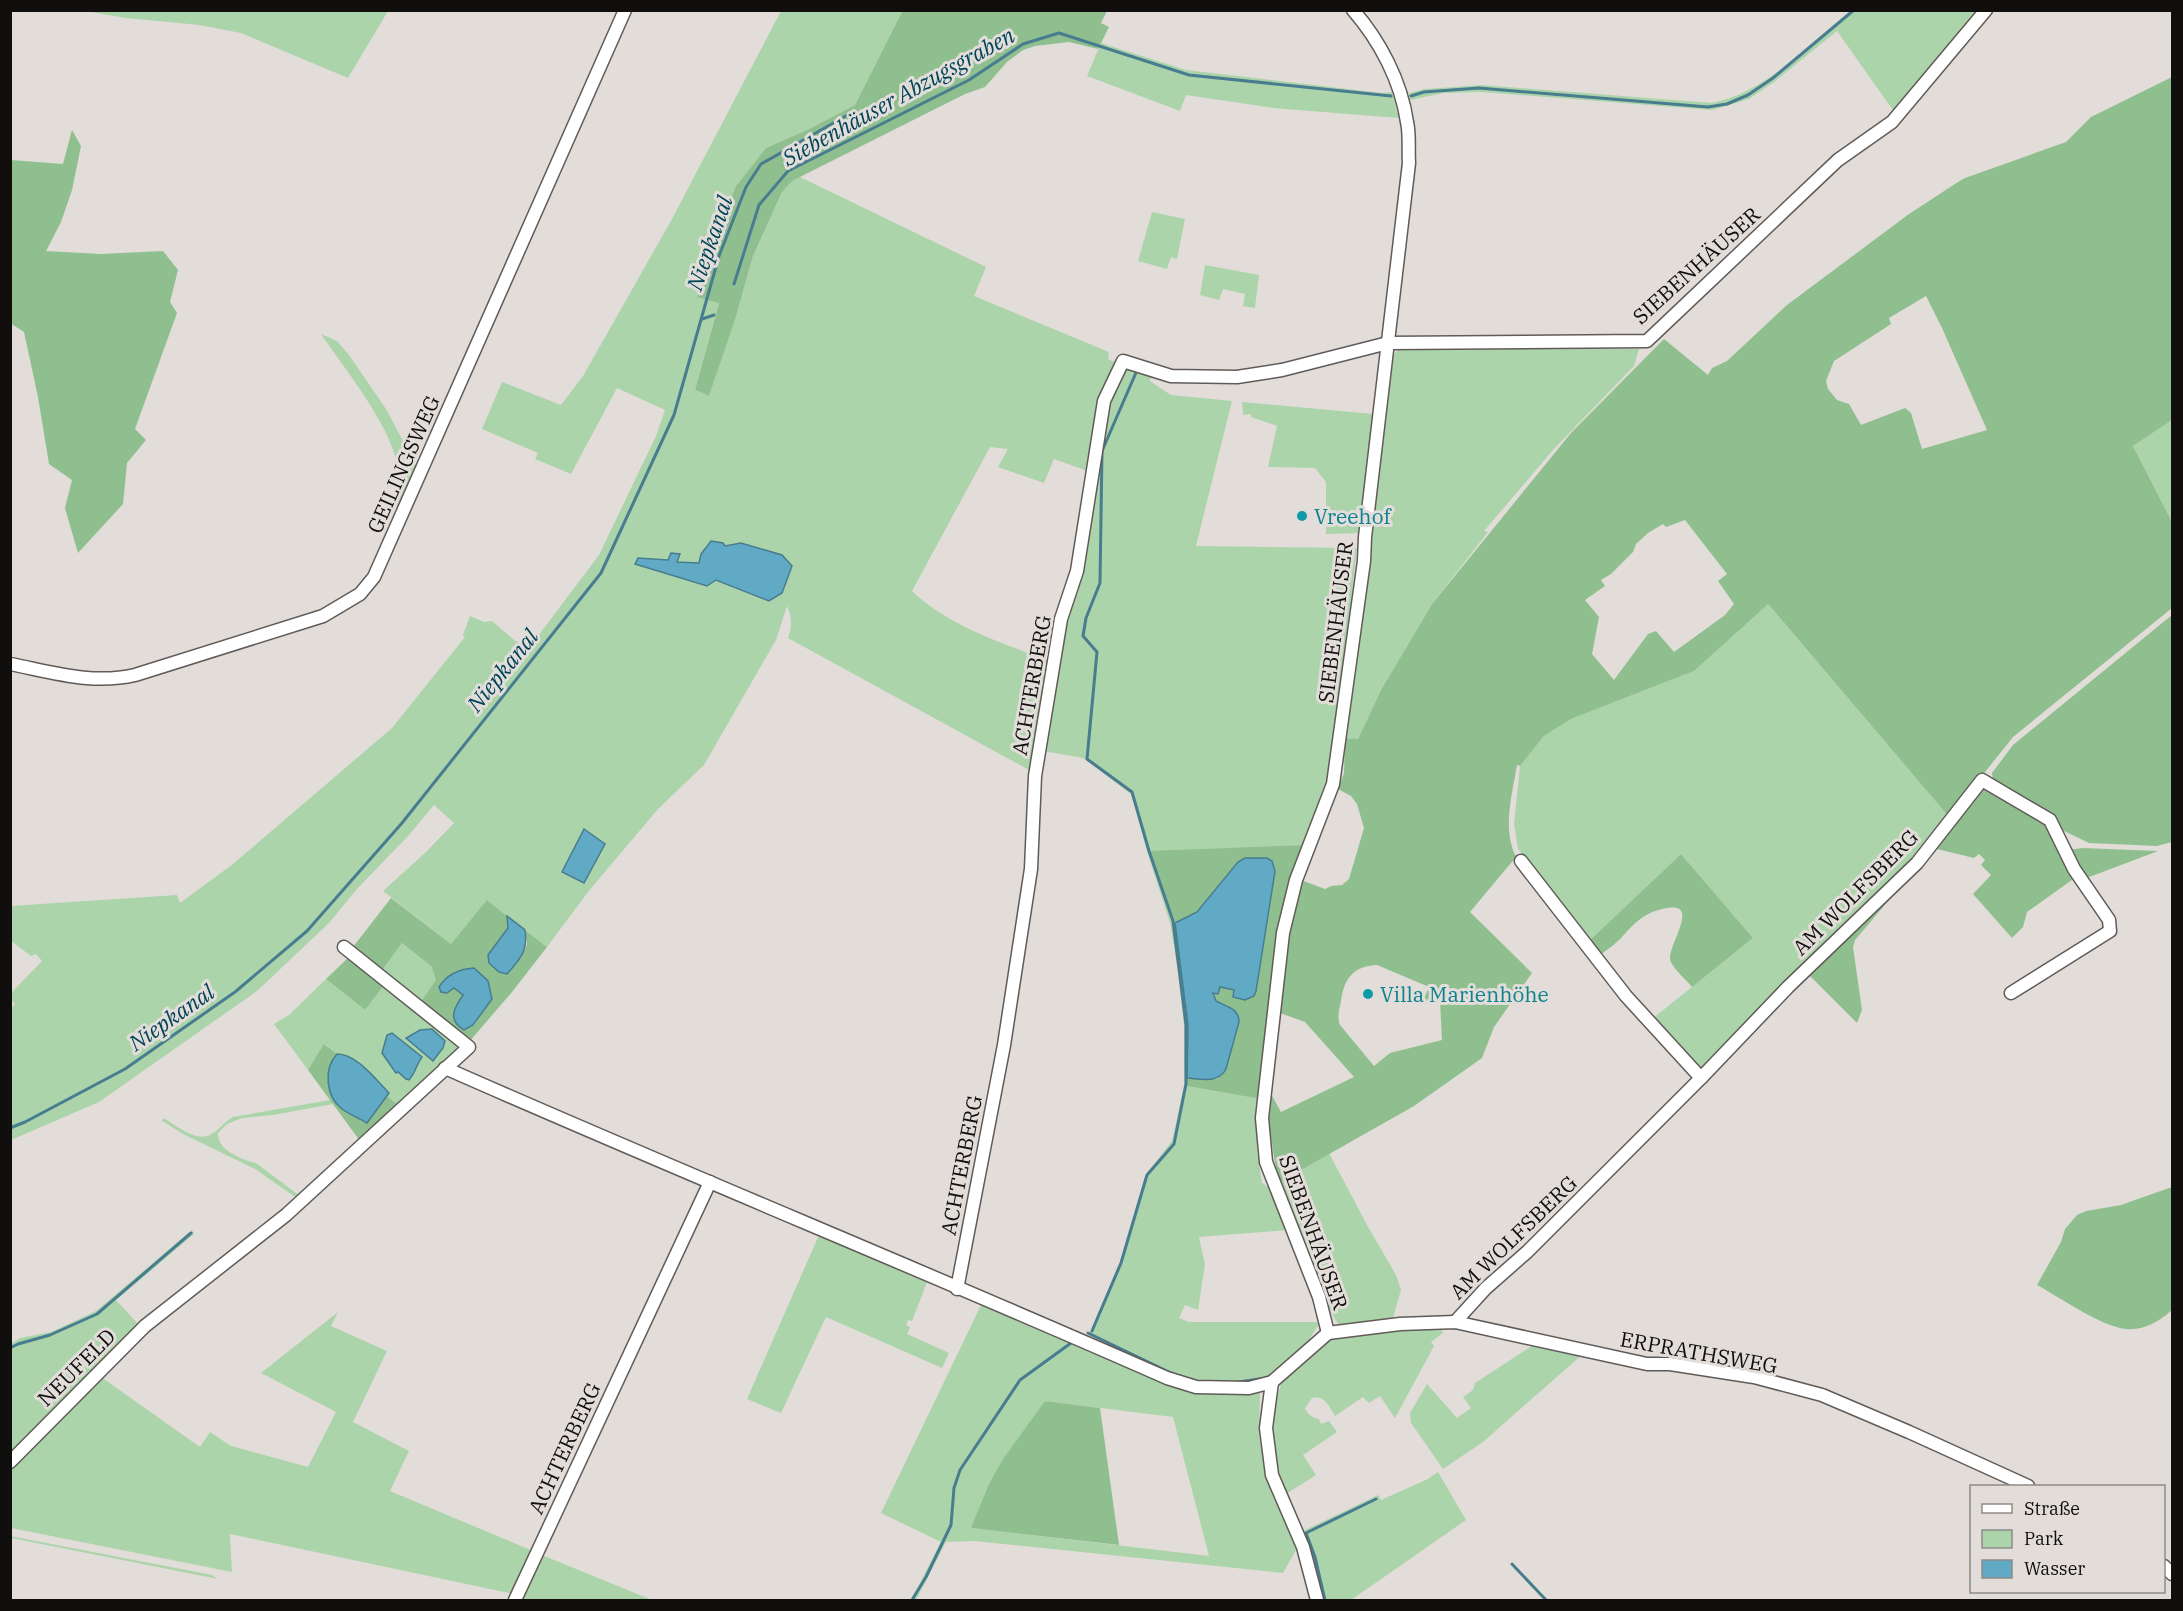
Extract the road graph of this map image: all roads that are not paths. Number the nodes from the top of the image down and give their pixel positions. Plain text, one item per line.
1 (625, 10) edge
2 (1353, 10) edge
3 (1986, 10) edge
4 (1388, 343) junction
5 (10, 663) edge
6 (1521, 861) dead end
7 (344, 947) dead end
8 (2011, 993) dead end
9 (445, 1068) junction
10 (1701, 1078) junction
11 (710, 1182) junction
12 (957, 1289) junction
13 (1455, 1322) junction
14 (1328, 1333) junction
15 (1272, 1382) junction
16 (10, 1461) edge
17 (2026, 1485) edge
18 (515, 1600) edge
19 (1317, 1600) edge

1 - 5 street, GEILINGSWEG
2 - 4 street
3 - 4 street, SIEBENHÄUSER
4 - 12 street, ACHTERBERG
4 - 14 street, SIEBENHÄUSER
6 - 10 street
7 - 9 street
8 - 10 street, AM WOLFSBERG
9 - 11 street
9 - 16 street, NEUFELD
10 - 13 street, AM WOLFSBERG
11 - 12 street
11 - 18 street, ACHTERBERG
12 - 15 street
13 - 14 street, ERPRATHSWEG
13 - 17 street, ERPRATHSWEG
14 - 15 street
15 - 19 street

